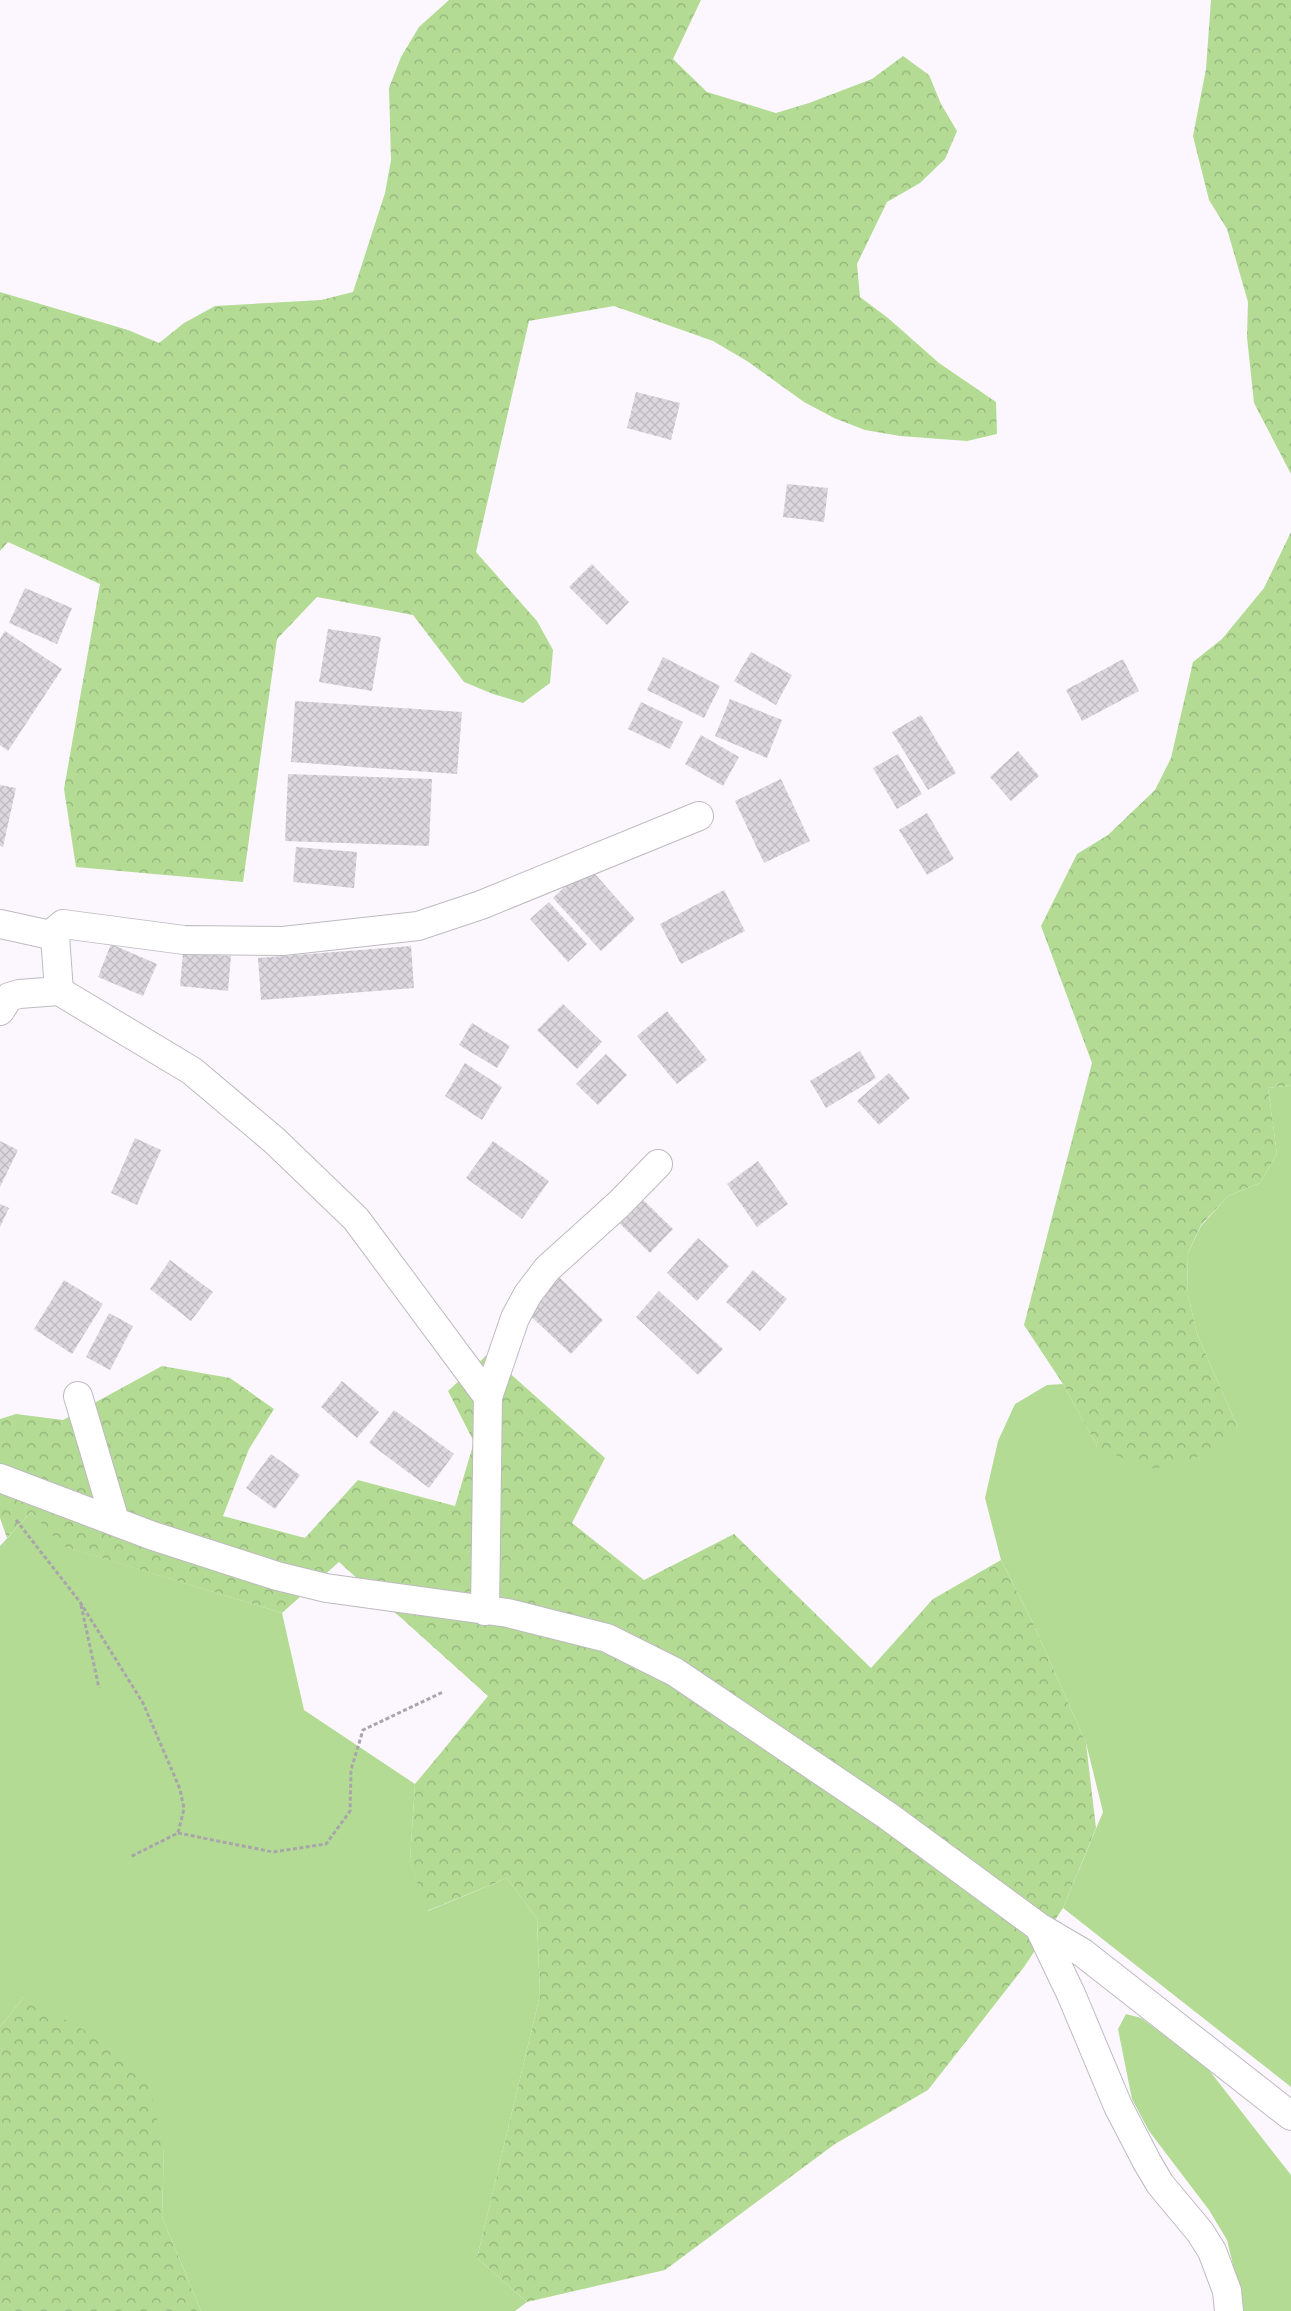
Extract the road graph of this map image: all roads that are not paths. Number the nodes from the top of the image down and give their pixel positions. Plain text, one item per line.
1 (699, 816) dead end
2 (0, 924) edge
3 (55, 936) junction
4 (59, 991) junction
5 (0, 1010) edge
6 (658, 1164) dead end
7 (78, 1396) dead end
8 (488, 1397) junction
9 (0, 1478) edge
10 (115, 1520) junction
11 (485, 1612) junction
12 (1039, 1927) junction
13 (1291, 2116) edge
14 (1229, 2311) edge

1 - 3 street
2 - 3 street
3 - 4 street
4 - 5 street
4 - 8 street
6 - 8 street
7 - 10 street
8 - 11 street
9 - 10 street
10 - 11 street
11 - 12 street
12 - 13 street
12 - 14 street

